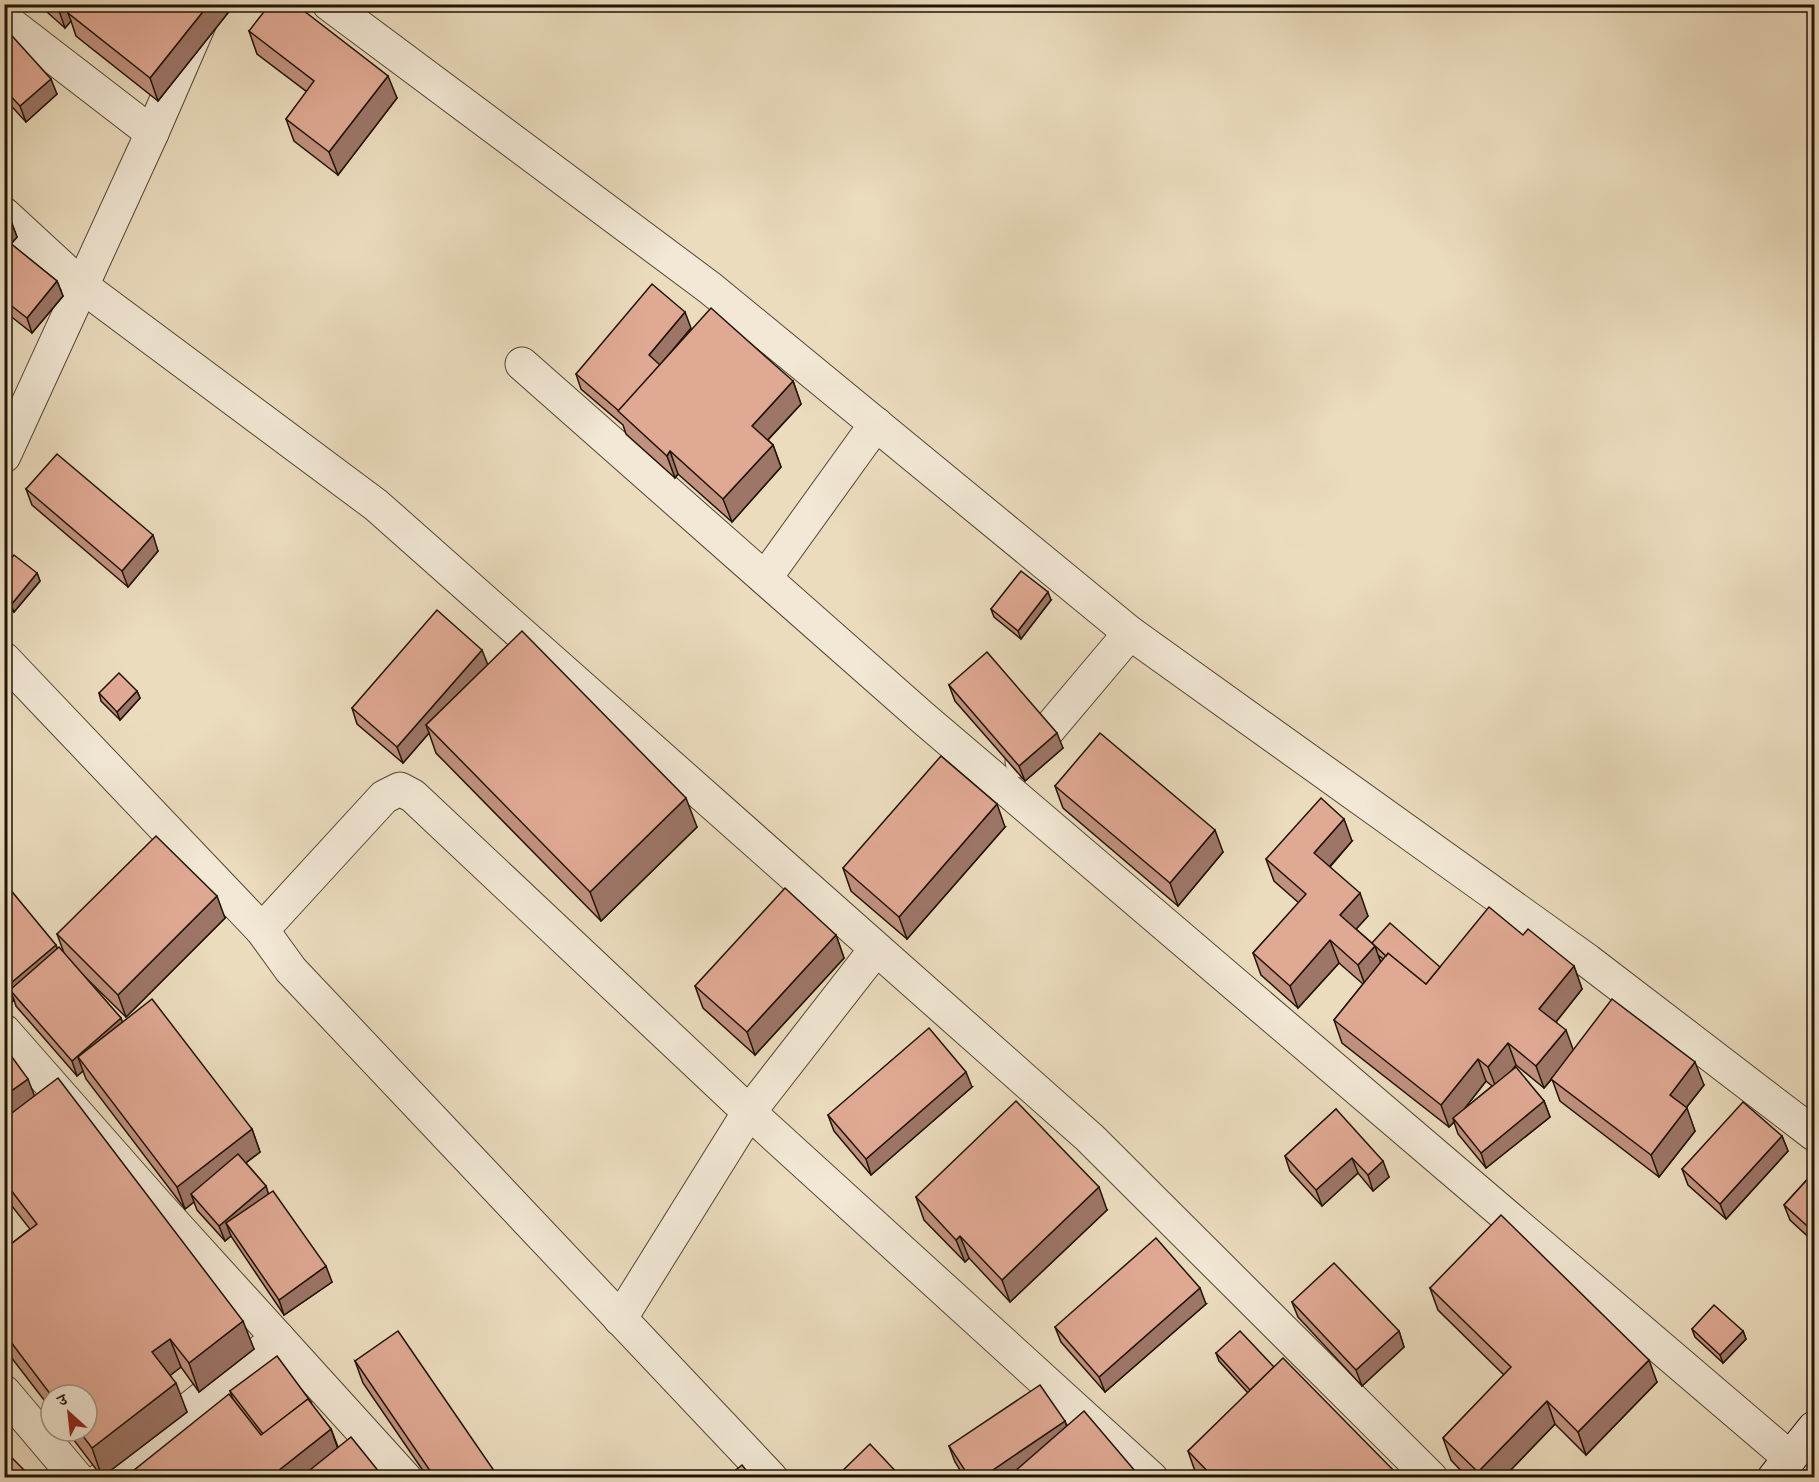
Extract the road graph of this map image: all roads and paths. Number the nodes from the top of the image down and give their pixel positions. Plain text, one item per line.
1 (207, 4) edge
2 (329, 4) edge
3 (4, 19) edge
4 (152, 133) junction
5 (4, 214) edge
6 (82, 286) junction
7 (522, 364) dead end
8 (876, 424) junction
9 (4, 456) edge
10 (765, 578) junction
11 (1130, 633) junction
12 (4, 659) edge
13 (1002, 785) junction
14 (262, 930) junction
15 (876, 949) junction
16 (4, 1031) edge
17 (749, 1112) junction
18 (1815, 1134) edge
19 (620, 1319) junction
20 (278, 1338) junction
21 (4, 1392) edge
22 (1815, 1428) edge
23 (1782, 1468) edge
24 (77, 1478) edge
25 (103, 1478) edge
26 (405, 1478) edge
27 (771, 1478) edge
28 (1151, 1478) edge
29 (1431, 1478) edge

1 - 4 street
2 - 8 street
3 - 4 street
4 - 6 street
5 - 6 street
6 - 9 street
6 - 15 street
7 - 10 street
8 - 10 street
8 - 11 street
10 - 13 street
11 - 13 street
11 - 18 street
12 - 14 street
13 - 23 street
14 - 17 street
14 - 19 street
15 - 17 street
15 - 29 street
16 - 20 street
17 - 19 street
17 - 28 street
19 - 27 street
20 - 25 street
20 - 26 street
21 - 24 street
22 - 23 street

